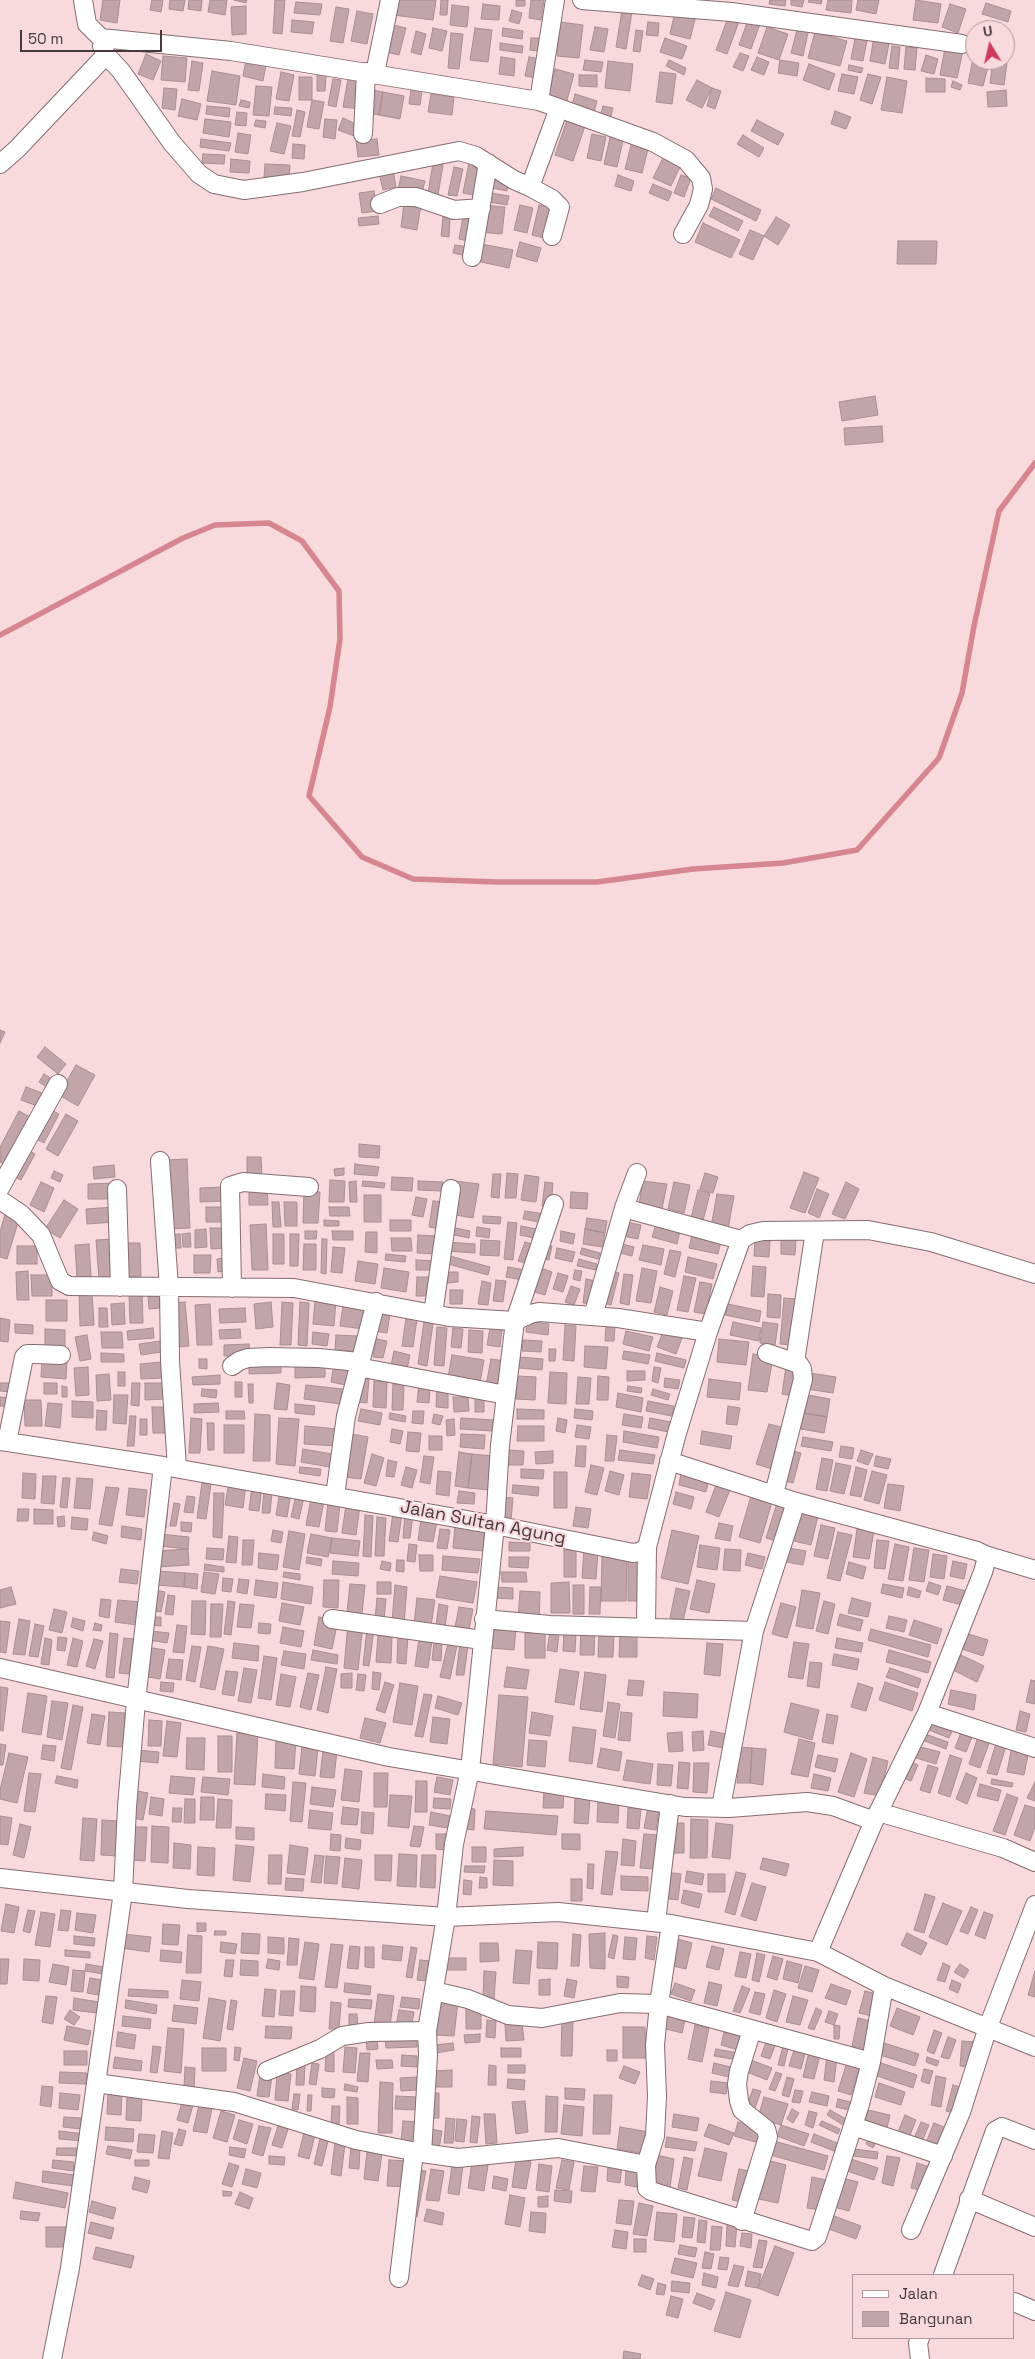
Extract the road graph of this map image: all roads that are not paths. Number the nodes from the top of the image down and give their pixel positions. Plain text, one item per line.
1 (83, 0) edge
2 (390, 0) edge
3 (555, 0) edge
4 (582, 0) edge
5 (664, 3) edge
6 (101, 38) junction
7 (962, 44) dead end
8 (106, 55) junction
9 (370, 73) junction
10 (539, 101) junction
11 (559, 108) junction
12 (363, 134) dead end
13 (488, 163) junction
14 (0, 164) edge
15 (532, 182) junction
16 (380, 204) dead end
17 (481, 208) junction
18 (683, 234) dead end
19 (552, 236) dead end
20 (472, 257) dead end
21 (58, 1084) dead end
22 (160, 1161) dead end
23 (637, 1173) dead end
24 (309, 1187) dead end
25 (0, 1188) edge
26 (117, 1189) dead end
27 (451, 1189) dead end
28 (0, 1200) edge
29 (554, 1204) dead end
30 (624, 1208) junction
31 (815, 1230) junction
32 (742, 1240) junction
33 (1035, 1274) edge
34 (120, 1287) junction
35 (169, 1287) junction
36 (232, 1288) junction
37 (376, 1302) junction
38 (433, 1314) junction
39 (593, 1316) junction
40 (515, 1321) junction
41 (708, 1332) junction
42 (767, 1353) dead end
43 (61, 1355) dead end
44 (795, 1362) junction
45 (358, 1365) junction
46 (232, 1366) dead end
47 (506, 1395) junction
48 (4, 1442) edge
49 (669, 1461) junction
50 (170, 1467) junction
51 (774, 1494) junction
52 (335, 1496) junction
53 (796, 1502) junction
54 (494, 1525) junction
55 (647, 1547) junction
56 (985, 1555) junction
57 (1035, 1570) edge
58 (332, 1619) dead end
59 (484, 1619) junction
60 (646, 1628) junction
61 (754, 1631) junction
62 (482, 1640) junction
63 (0, 1668) edge
64 (136, 1701) junction
65 (927, 1713) junction
66 (1035, 1748) edge
67 (470, 1770) junction
68 (670, 1804) junction
69 (721, 1808) junction
70 (876, 1817) junction
71 (1035, 1862) edge
72 (0, 1878) edge
73 (124, 1892) junction
74 (1035, 1905) edge
75 (446, 1917) junction
76 (663, 1923) junction
77 (818, 1952) junction
78 (884, 1986) junction
79 (434, 1991) junction
80 (659, 2004) junction
81 (988, 2027) junction
82 (752, 2030) junction
83 (427, 2031) junction
84 (1035, 2047) edge
85 (871, 2062) junction
86 (267, 2071) dead end
87 (96, 2083) junction
88 (853, 2126) junction
89 (1035, 2140) edge
90 (418, 2152) junction
91 (943, 2156) junction
92 (646, 2165) junction
93 (969, 2199) junction
94 (742, 2221) junction
95 (1035, 2227) edge
96 (911, 2230) dead end
97 (944, 2274) edge
98 (399, 2278) dead end
99 (1015, 2302) edge
100 (1035, 2310) edge
101 (920, 2339) edge
102 (52, 2359) edge
103 (920, 2359) edge

1 - 6 street
2 - 9 street
3 - 10 street
4 - 5 street
5 - 7 street
6 - 8 street
6 - 9 street
8 - 13 street
8 - 14 street
9 - 10 street
9 - 12 street
10 - 11 street
11 - 15 street
11 - 18 street
13 - 15 street
13 - 17 street
15 - 19 street
16 - 17 street
17 - 20 street
21 - 25 street
22 - 35 street
23 - 30 street
24 - 36 street
26 - 34 street
27 - 38 street
28 - 34 street
29 - 40 street
30 - 32 street
30 - 39 street
31 - 32 street
31 - 33 street
31 - 44 street
32 - 41 street
34 - 35 street
35 - 36 street
35 - 50 street
36 - 37 street
37 - 38 street
37 - 45 street
38 - 40 street
39 - 40 street
39 - 41 street
40 - 47 street
41 - 49 street
42 - 44 street
43 - 48 street
44 - 51 street
45 - 46 street
45 - 47 street
45 - 52 street
47 - 54 street
48 - 50 street, Jalan Sultan Agung
49 - 51 street
49 - 55 street
50 - 52 street, Jalan Sultan Agung
50 - 64 street
51 - 53 street
52 - 54 street, Jalan Sultan Agung
53 - 56 street
53 - 61 street
54 - 55 street, Jalan Sultan Agung
54 - 59 street
55 - 60 street
56 - 57 street
56 - 65 street
58 - 62 street
59 - 60 street
59 - 62 street
60 - 61 street
61 - 69 street
62 - 67 street
63 - 64 street
64 - 67 street
64 - 73 street
65 - 66 street
65 - 70 street
67 - 68 street
67 - 75 street
68 - 69 street
68 - 76 street
69 - 70 street
70 - 71 street
70 - 77 street
72 - 73 street
73 - 75 street
73 - 87 street
74 - 81 street
75 - 76 street
75 - 79 street
76 - 77 street
76 - 80 street
77 - 78 street
78 - 81 street
78 - 85 street
79 - 80 street
79 - 83 street
80 - 82 street
80 - 92 street
81 - 84 street
81 - 91 street
82 - 85 street
82 - 94 street
83 - 86 street
83 - 90 street
85 - 88 street
87 - 90 street
87 - 102 street
88 - 91 street
88 - 94 street
89 - 93 street
90 - 92 street
90 - 98 street
91 - 96 street
92 - 94 street
93 - 95 street
93 - 97 street
99 - 100 street
101 - 103 street

